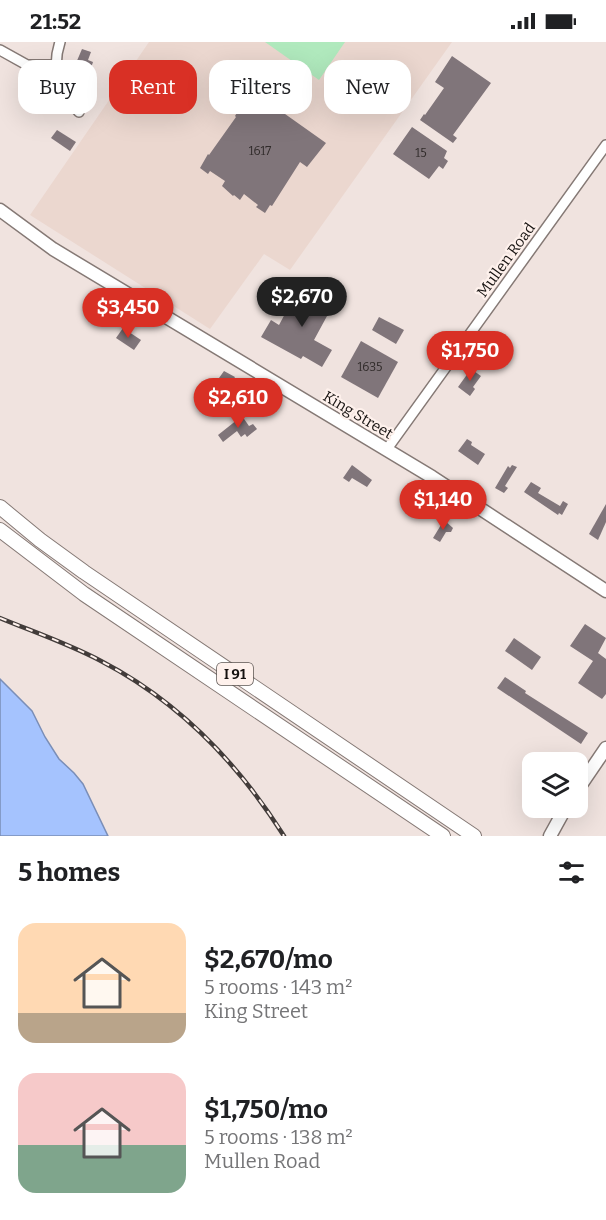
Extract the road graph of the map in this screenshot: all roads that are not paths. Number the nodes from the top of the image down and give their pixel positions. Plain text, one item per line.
1 (60, 42) edge
2 (0, 50) edge
3 (18, 60) edge
4 (56, 60) edge
5 (606, 145) edge
6 (0, 210) edge
7 (387, 450) junction
8 (0, 507) edge
9 (0, 531) edge
10 (606, 591) edge
11 (606, 748) edge
12 (588, 774) edge
13 (560, 818) edge
14 (443, 836) edge
15 (474, 836) edge
16 (550, 836) edge

1 - 4 street
2 - 3 street
5 - 7 street, Mullen Road
6 - 7 main road, King Street
7 - 10 main road, King Street
8 - 15 highway, I 91
9 - 14 highway, I 91
11 - 12 main road
13 - 16 main road

